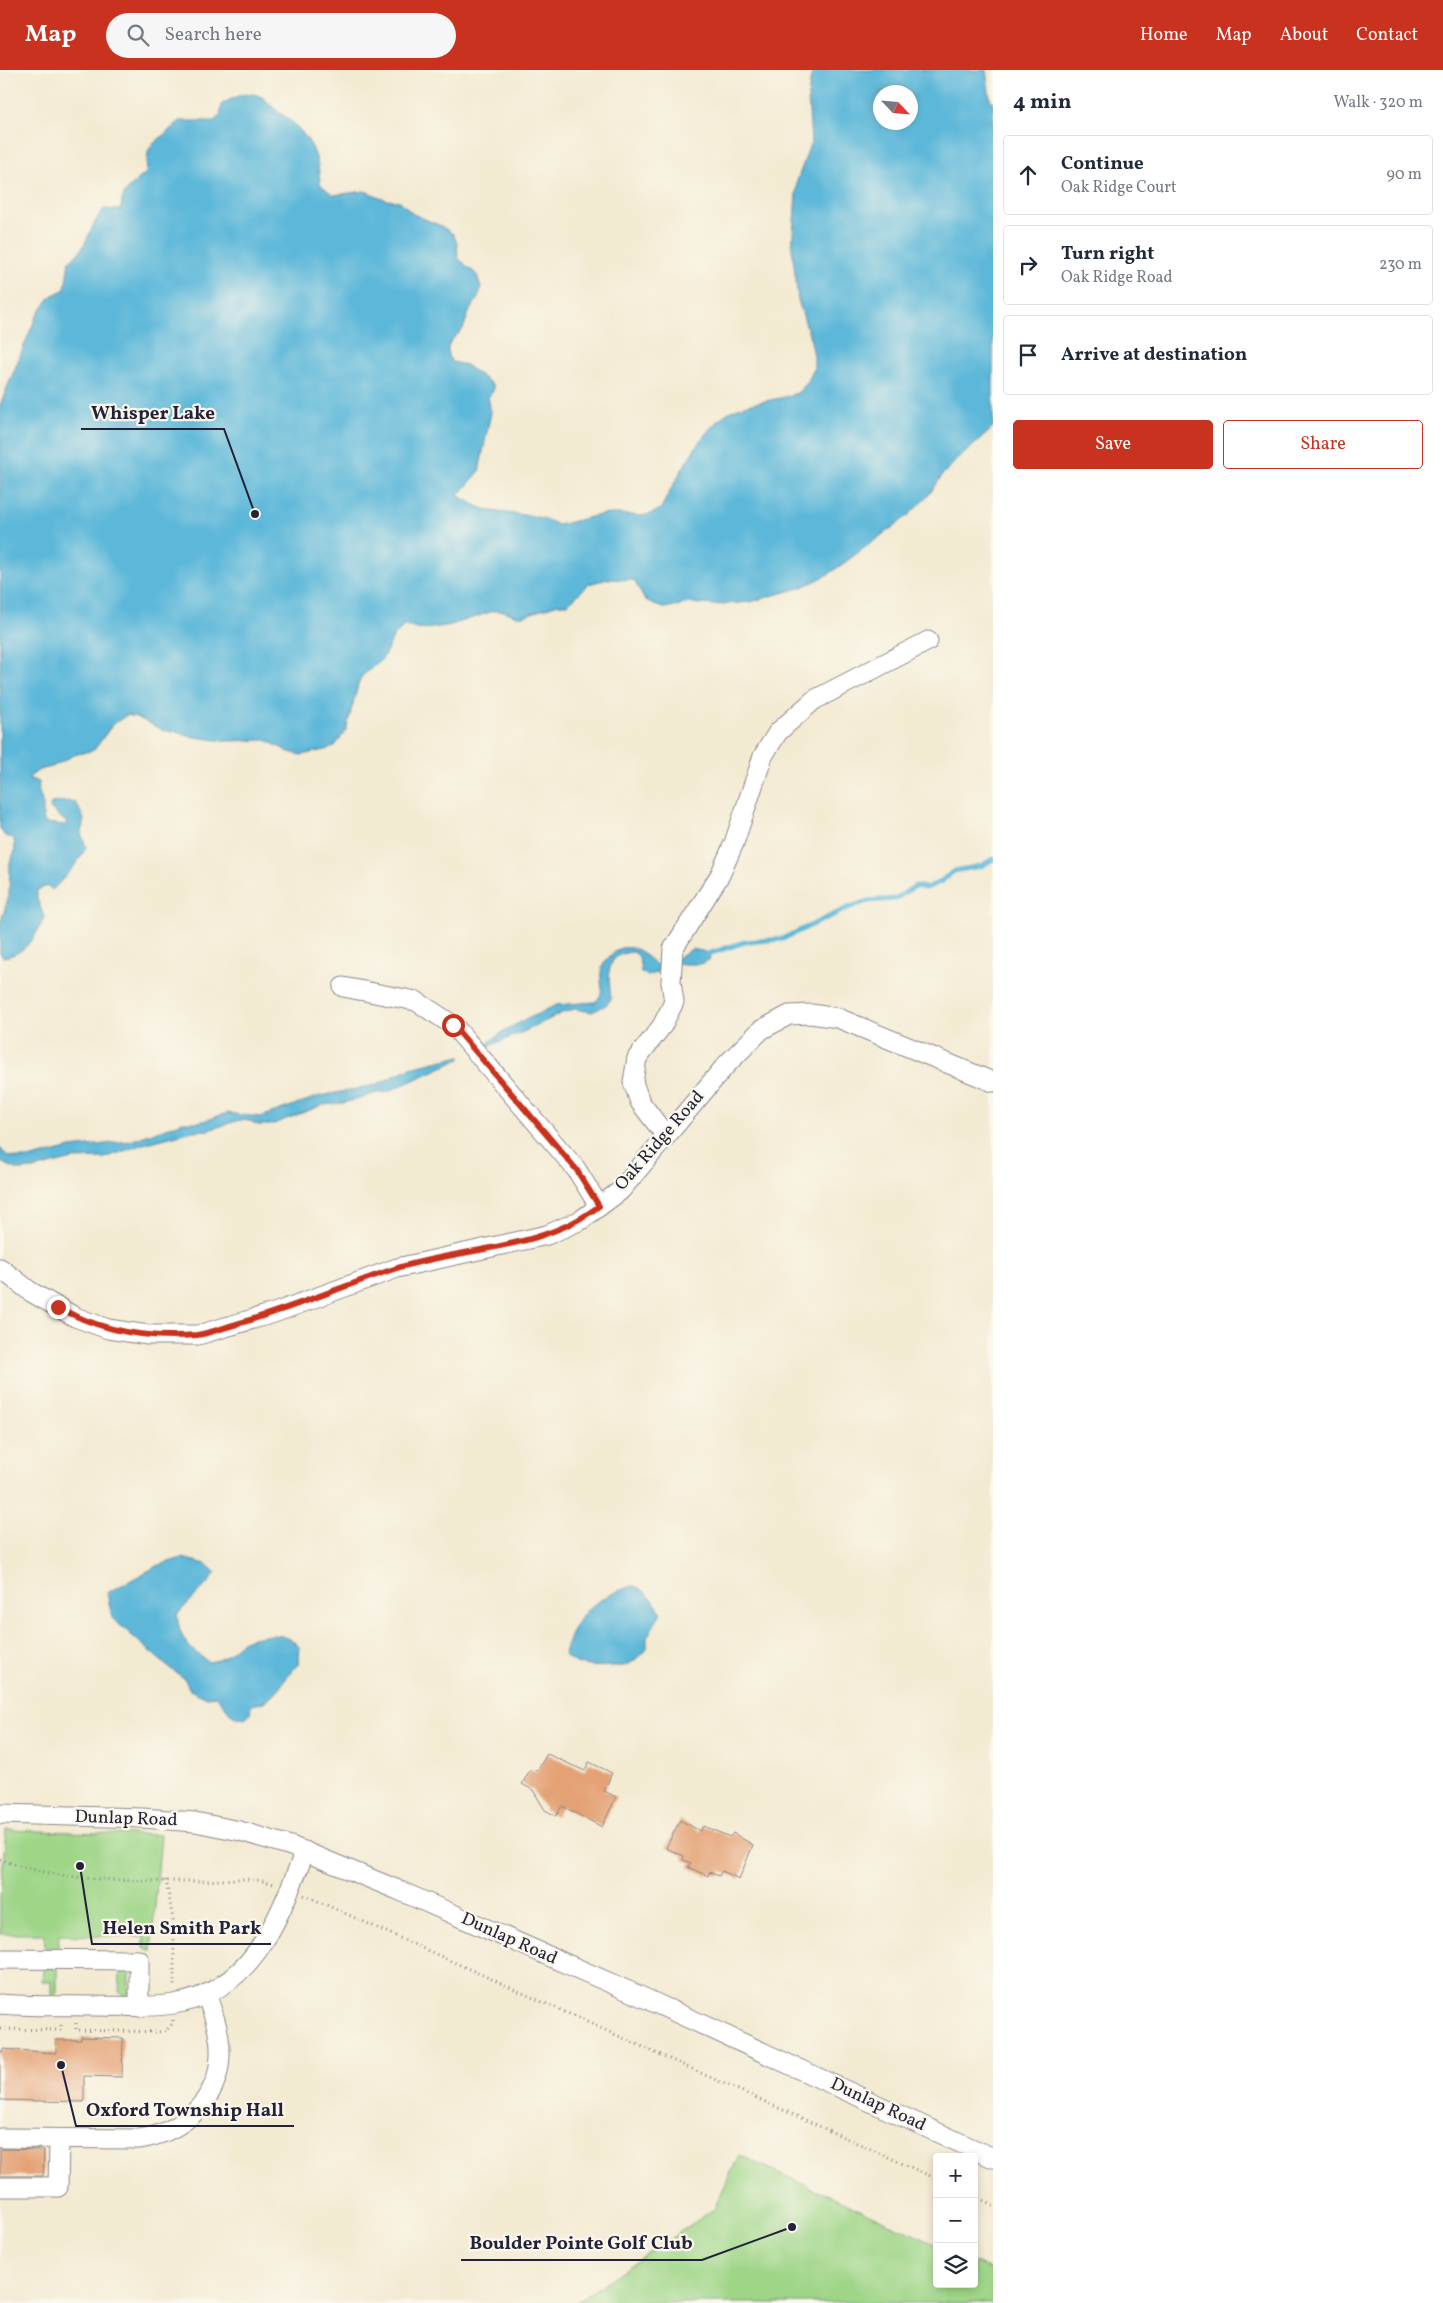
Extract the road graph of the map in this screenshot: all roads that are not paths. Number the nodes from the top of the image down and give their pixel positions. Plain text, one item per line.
1 (928, 641) dead end
2 (343, 987) dead end
3 (993, 1082) edge
4 (666, 1136) junction
5 (599, 1206) junction
6 (0, 1268) edge
7 (0, 1814) edge
8 (304, 1851) junction
9 (0, 1959) edge
10 (206, 1994) junction
11 (0, 2004) edge
12 (139, 2007) junction
13 (0, 2138) edge
14 (59, 2139) junction
15 (993, 2158) edge
16 (0, 2187) edge

1 - 4 street
2 - 5 street
3 - 4 street, Oak Ridge Road
4 - 5 street, Oak Ridge Road
5 - 6 street, Oak Ridge Road
7 - 8 street, Dunlap Road
8 - 10 street
8 - 15 street, Dunlap Road
9 - 12 street
10 - 12 street
10 - 14 street
11 - 12 street
13 - 14 street
14 - 16 street

